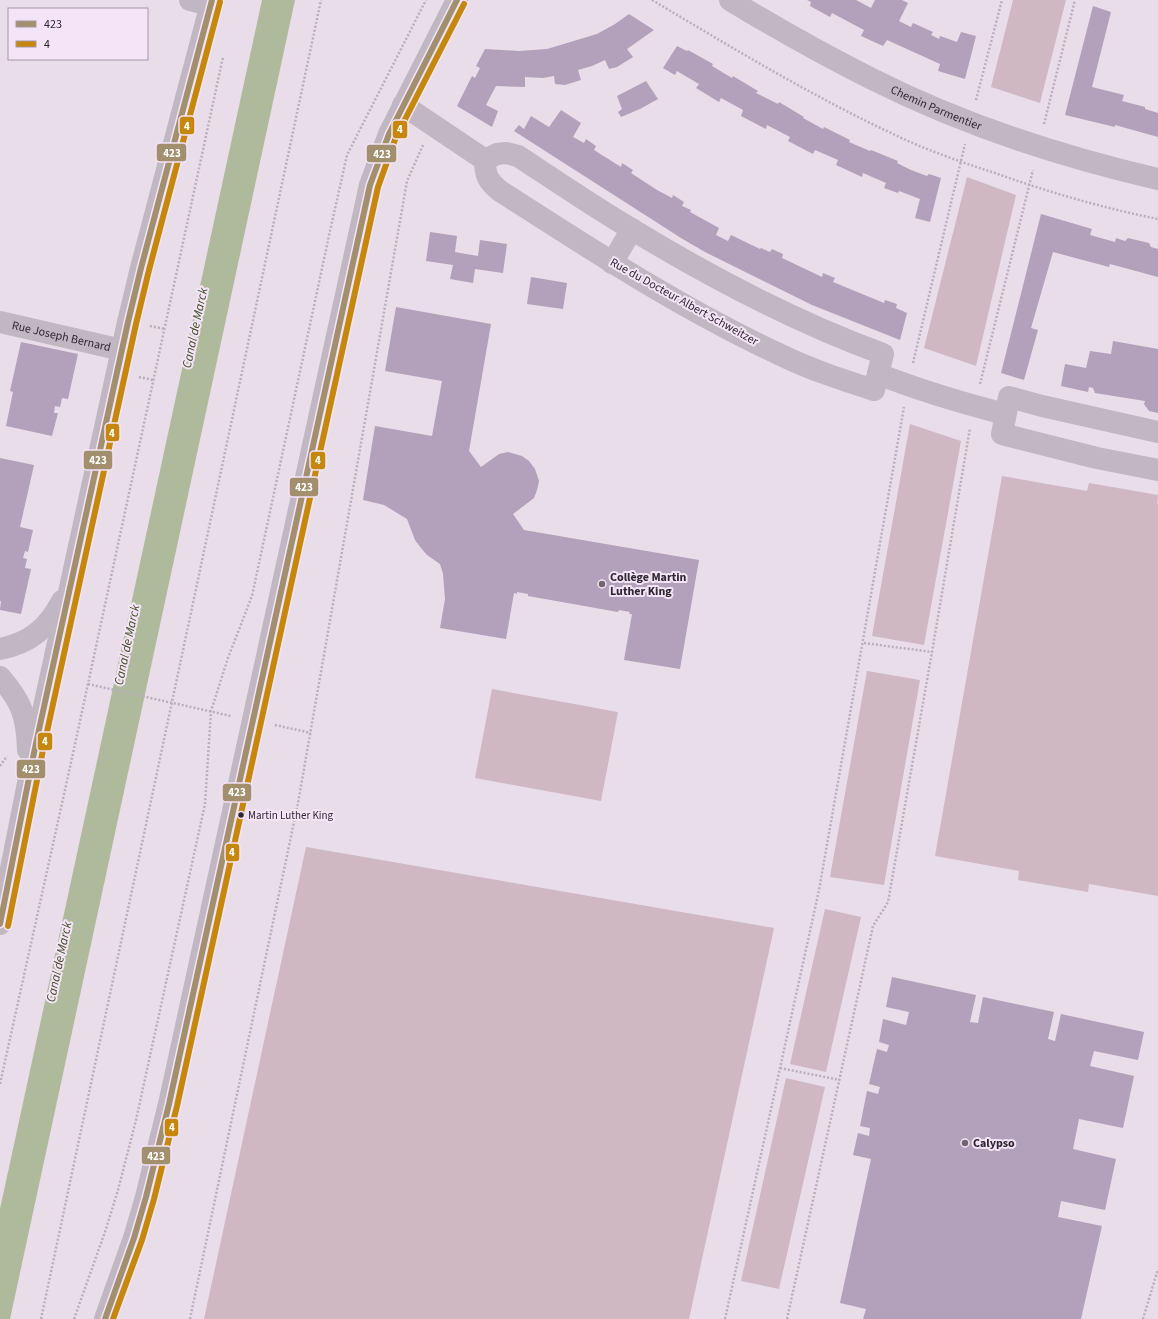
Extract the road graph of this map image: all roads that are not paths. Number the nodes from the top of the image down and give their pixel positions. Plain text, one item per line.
1 (190, 0) edge
2 (457, 0) edge
3 (730, 0) edge
4 (212, 2) edge
5 (403, 105) junction
6 (485, 160) junction
7 (1158, 179) edge
8 (632, 230) junction
9 (612, 263) junction
10 (0, 322) edge
11 (122, 350) junction
12 (878, 374) junction
13 (1006, 414) junction
14 (1158, 432) edge
15 (1158, 470) edge
16 (72, 580) junction
17 (0, 649) edge
18 (0, 677) edge
19 (27, 790) junction
20 (0, 924) edge
21 (105, 1319) edge

1 - 4 street
2 - 5 street
3 - 7 street, Chemin Parmentier
4 - 11 street
5 - 6 street
5 - 21 street
6 - 8 street, Rue du Docteur Albert Schweitzer
6 - 9 street, Rue du Docteur Albert Schweitzer
8 - 9 street
8 - 12 street, Rue du Docteur Albert Schweitzer
9 - 12 street, Rue du Docteur Albert Schweitzer
10 - 11 street, Rue Joseph Bernard
11 - 16 street
12 - 13 street
13 - 14 street
13 - 15 street
16 - 17 street
16 - 19 street
18 - 19 street
19 - 20 street

